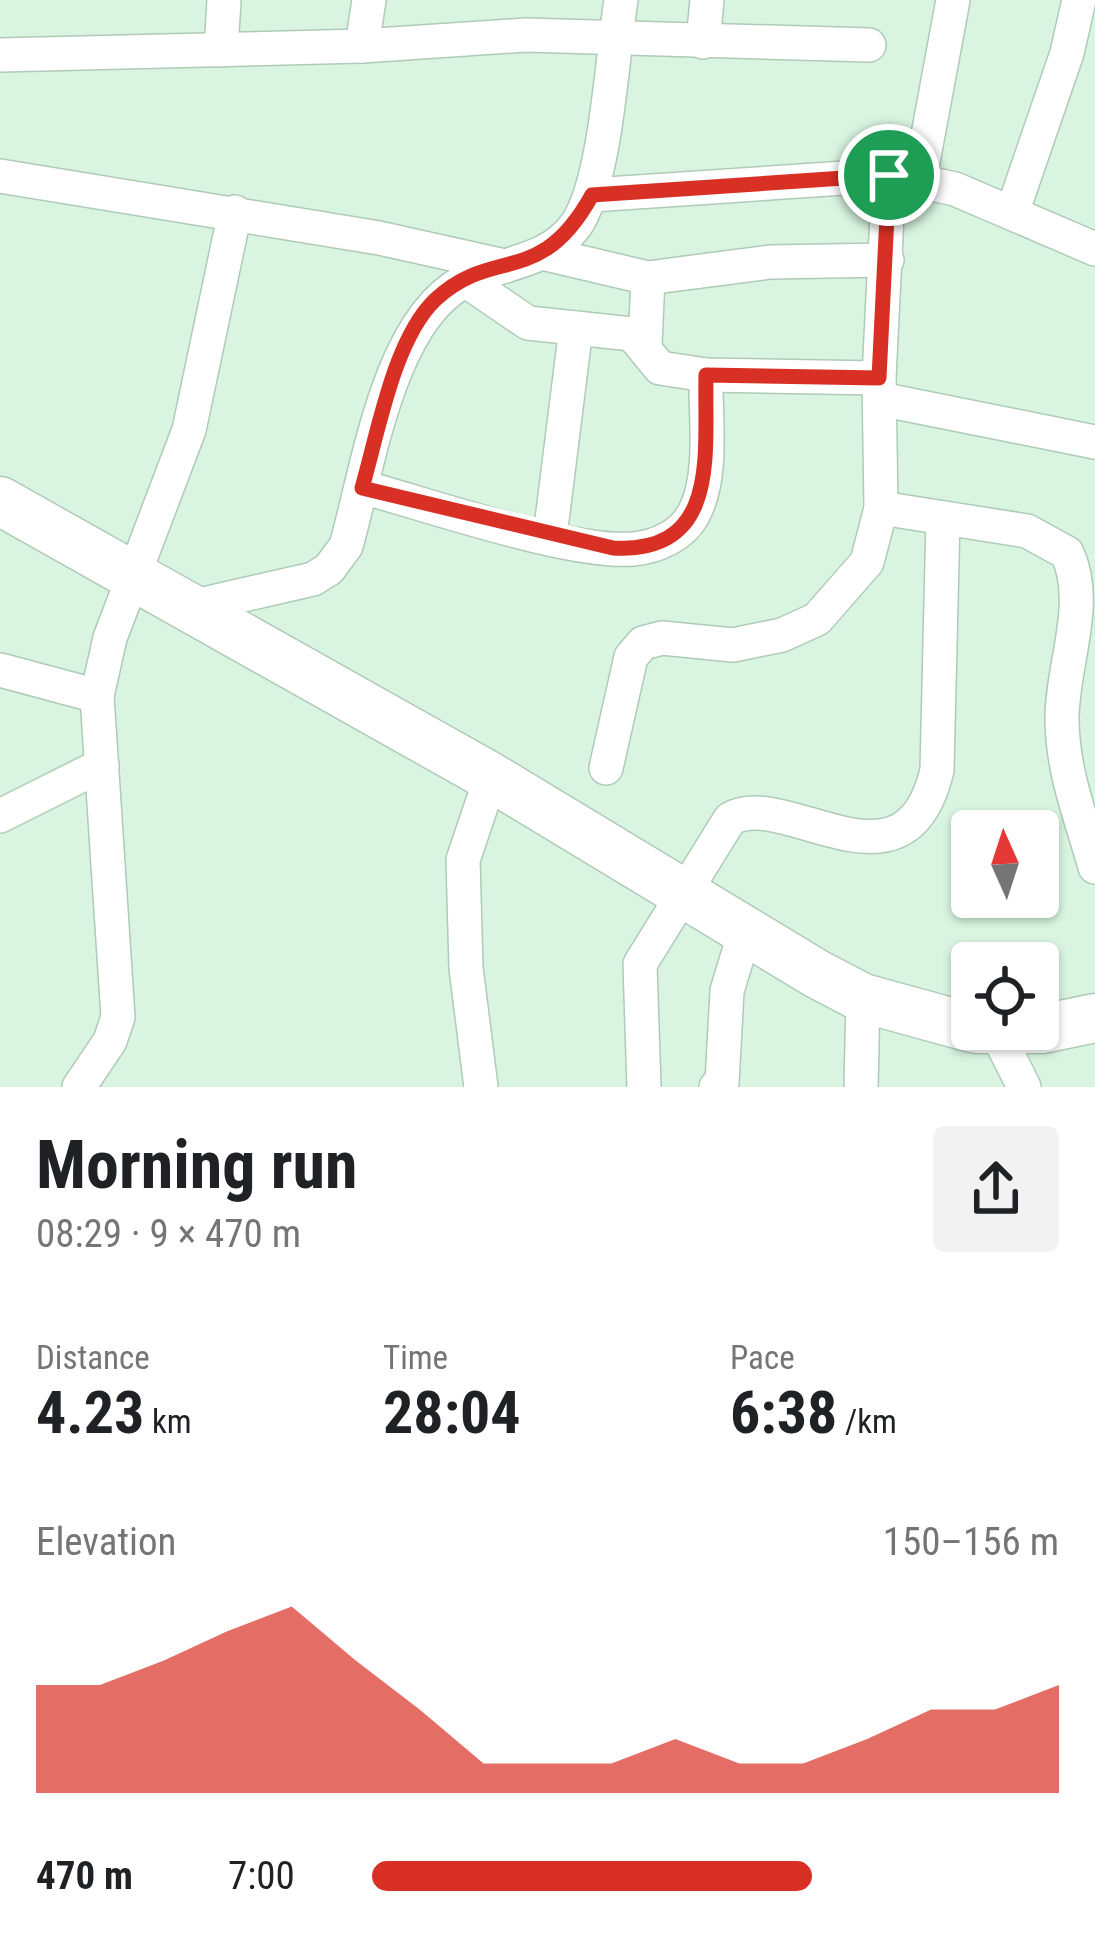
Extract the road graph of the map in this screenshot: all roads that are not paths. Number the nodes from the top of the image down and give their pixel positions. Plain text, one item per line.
1 (224, 0) edge
2 (369, 0) edge
3 (621, 0) edge
4 (707, 0) edge
5 (953, 0) edge
6 (1078, 0) edge
7 (615, 37) junction
8 (703, 42) junction
9 (869, 45) dead end
10 (362, 46) junction
11 (220, 50) junction
12 (0, 55) edge
13 (0, 176) edge
14 (904, 177) junction
15 (592, 195) junction
16 (235, 212) junction
17 (1012, 213) junction
18 (1095, 249) edge
19 (546, 254) junction
20 (886, 260) junction
21 (507, 267) junction
22 (648, 278) junction
23 (465, 280) junction
24 (576, 328) junction
25 (645, 345) junction
26 (706, 375) junction
27 (879, 389) junction
28 (1095, 442) edge
29 (362, 488) junction
30 (0, 501) edge
31 (881, 508) junction
32 (943, 519) junction
33 (550, 536) junction
34 (133, 579) junction
35 (186, 608) junction
36 (1082, 653) edge
37 (0, 670) edge
38 (97, 696) junction
39 (103, 765) junction
40 (606, 768) dead end
41 (491, 777) junction
42 (0, 816) edge
43 (1090, 833) edge
44 (1095, 867) edge
45 (686, 890) junction
46 (746, 928) junction
47 (863, 998) junction
48 (1095, 1018) edge
49 (951, 1022) edge
50 (1059, 1022) edge
51 (997, 1050) edge
52 (79, 1087) edge
53 (482, 1087) edge
54 (644, 1087) edge
55 (716, 1087) edge
56 (861, 1087) edge
57 (1024, 1087) edge

1 - 11 street
2 - 10 street
3 - 7 street
4 - 8 street
5 - 14 street
6 - 17 street
7 - 8 street
7 - 10 street
7 - 15 street
8 - 9 street
10 - 11 street
11 - 12 street
13 - 16 street
14 - 15 street
14 - 17 street
14 - 20 street
15 - 19 street
16 - 21 street
16 - 34 street
17 - 18 street
19 - 21 street
19 - 22 street
20 - 22 street
20 - 27 street
21 - 23 street
22 - 25 street
23 - 24 street
23 - 29 street
24 - 25 street
24 - 33 street
25 - 26 street
26 - 27 street
26 - 33 street
27 - 28 street
27 - 31 street
29 - 33 street
29 - 35 street
30 - 34 highway
31 - 32 street
31 - 40 street
32 - 36 street
32 - 45 street
34 - 35 highway
34 - 38 street
35 - 41 highway
36 - 43 street
37 - 38 street
38 - 39 street
39 - 42 street
39 - 52 street
41 - 45 highway
41 - 53 street
43 - 44 street
45 - 46 highway
45 - 54 street
46 - 47 highway
46 - 55 street
47 - 49 highway
47 - 56 street
48 - 50 highway
51 - 57 street

